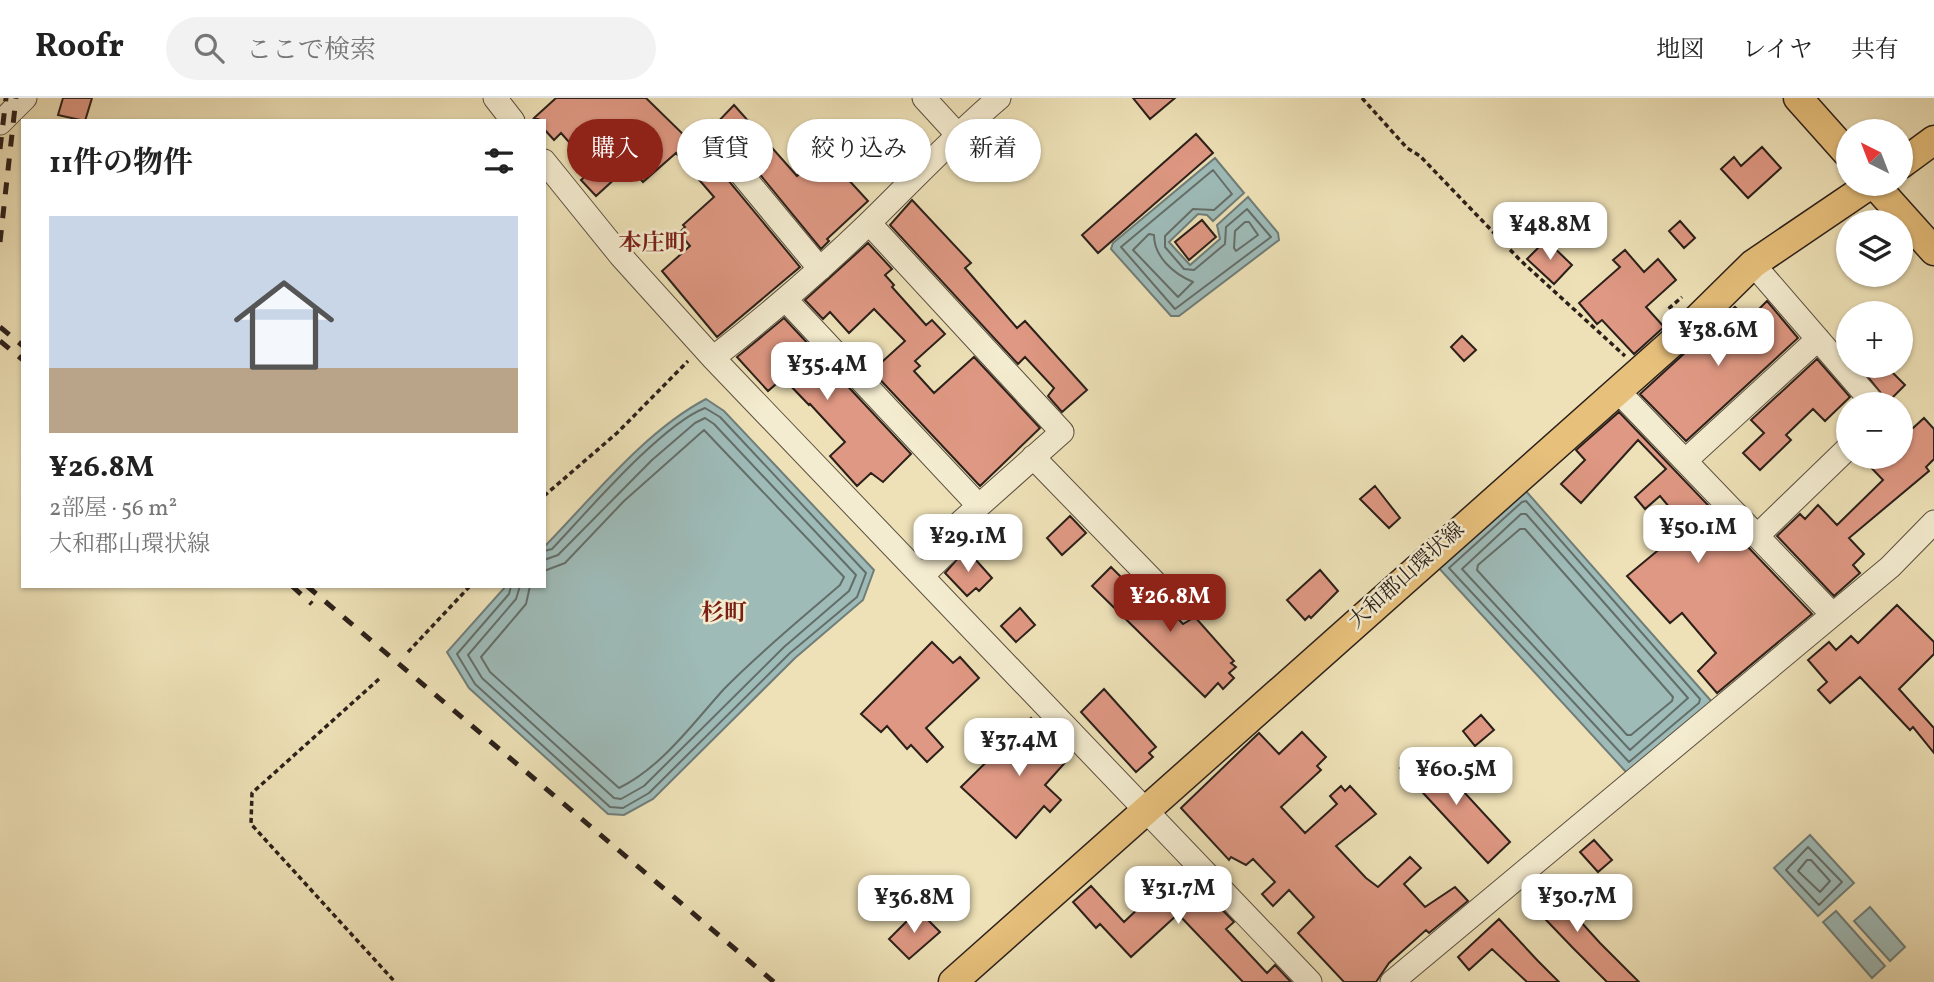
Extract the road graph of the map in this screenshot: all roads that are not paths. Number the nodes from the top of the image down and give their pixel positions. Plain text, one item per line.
1 (24, 98) edge
2 (495, 98) edge
3 (924, 98) edge
4 (999, 98) edge
5 (1798, 98) edge
6 (511, 119) edge
7 (974, 119) edge
8 (945, 121) edge
9 (0, 123) edge
10 (1934, 140) edge
11 (1836, 141) edge
12 (945, 146) edge
13 (1913, 155) edge
14 (546, 163) edge
15 (748, 182) edge
16 (1855, 196) edge
17 (1884, 196) edge
18 (869, 223) junction
19 (1934, 251) edge
20 (1753, 264) junction
21 (820, 269) junction
22 (786, 300) junction
23 (1818, 339) junction
24 (708, 353) junction
25 (1617, 390) junction
26 (1864, 392) edge
27 (1033, 457) junction
28 (1836, 460) edge
29 (1685, 461) junction
30 (979, 506) junction
31 (1934, 522) edge
32 (1757, 536) junction
33 (922, 576) junction
34 (1167, 595) dead end
35 (1832, 614) junction
36 (1144, 808) junction
37 (953, 982) edge
38 (1310, 982) edge
39 (1392, 982) edge

1 - 9 street
2 - 6 street
3 - 8 street
4 - 7 street
5 - 11 main road
10 - 13 main road
12 - 18 street
14 - 24 street
15 - 21 street
16 - 20 main road, 大和郡山環状線
17 - 19 main road
18 - 21 street
18 - 27 street
20 - 23 street
20 - 25 main road, 大和郡山環状線
21 - 22 street
22 - 24 street
22 - 30 street
23 - 26 street
23 - 29 street
24 - 33 street
25 - 29 street
25 - 36 main road, 大和郡山環状線
27 - 30 street
27 - 34 street
28 - 32 street
29 - 32 street
30 - 33 street
31 - 35 street
32 - 35 street
33 - 36 street
35 - 39 street
36 - 37 main road, 大和郡山環状線
36 - 38 street

